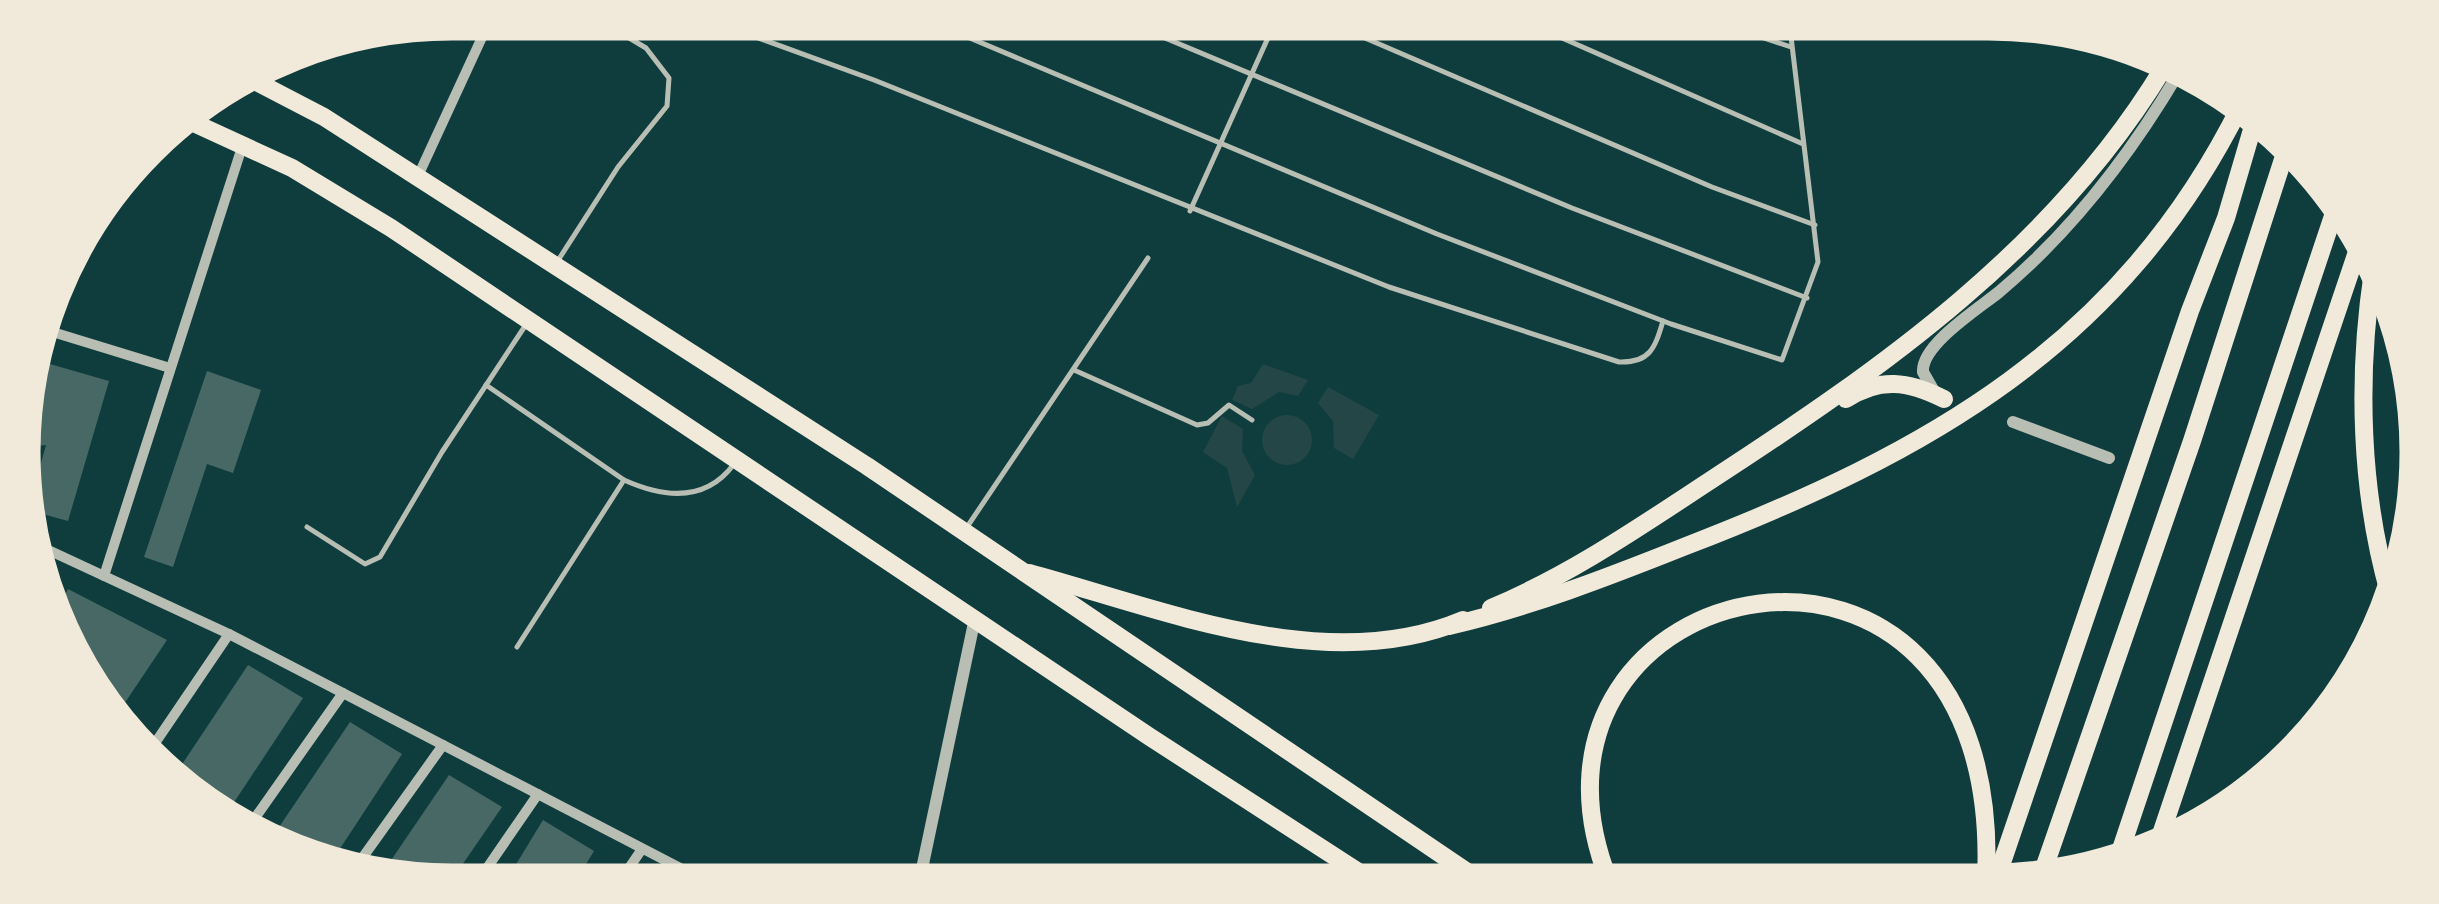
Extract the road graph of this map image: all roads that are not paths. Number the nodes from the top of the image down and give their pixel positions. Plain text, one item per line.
1 (482, 38) edge
2 (629, 38) edge
3 (758, 38) edge
4 (969, 38) edge
5 (1165, 38) edge
6 (1268, 38) edge
7 (1365, 38) edge
8 (1562, 38) edge
9 (1764, 38) edge
10 (1790, 38) edge
11 (1791, 47) junction
12 (1251, 74) junction
13 (2159, 75) edge
14 (2173, 82) edge
15 (262, 84) edge
16 (2233, 119) edge
17 (199, 124) edge
18 (2251, 133) edge
19 (243, 142) junction
20 (1803, 144) junction
21 (1220, 146) junction
22 (2282, 161) edge
23 (418, 176) junction
24 (1190, 210) junction
25 (2331, 221) edge
26 (1814, 226) junction
27 (1148, 258) dead end
28 (2354, 260) edge
29 (556, 265) junction
30 (2371, 296) edge
31 (1807, 298) junction
32 (529, 319) junction
33 (1663, 321) junction
34 (55, 333) edge
35 (170, 368) junction
36 (1074, 370) junction
37 (486, 385) junction
38 (1940, 397) joint
39 (1252, 420) dead end
40 (1802, 422) junction
41 (2014, 422) dead end
42 (738, 458) junction
43 (2110, 458) dead end
44 (624, 480) junction
45 (307, 527) dead end
46 (963, 532) junction
47 (50, 551) edge
48 (1016, 570) junction
49 (2384, 571) edge
50 (104, 576) junction
51 (975, 618) junction
52 (1449, 626) junction
53 (229, 634) junction
54 (518, 647) dead end
55 (343, 693) junction
56 (156, 742) edge
57 (442, 745) junction
58 (538, 794) junction
59 (256, 817) edge
60 (2165, 827) edge
61 (2123, 844) edge
62 (642, 848) junction
63 (363, 857) edge
64 (2046, 862) edge
65 (488, 866) edge
66 (630, 866) edge
67 (676, 866) edge
68 (923, 866) edge
69 (1350, 866) edge
70 (1458, 866) edge
71 (1604, 866) edge
72 (1987, 866) edge
73 (2001, 866) edge

1 - 23 street
2 - 29 lane
3 - 24 lane
4 - 21 lane
5 - 12 lane
6 - 12 lane
7 - 26 lane
8 - 20 lane
9 - 11 lane
10 - 11 lane
11 - 20 lane
12 - 21 lane
12 - 31 lane
13 - 40 highway
14 - 38 street
15 - 23 highway
16 - 52 highway
17 - 19 highway
18 - 73 highway
19 - 32 highway
19 - 35 street
20 - 26 lane
21 - 24 lane
21 - 33 lane
22 - 64 highway
23 - 29 highway
24 - 33 lane
25 - 61 highway
26 - 31 lane
27 - 36 lane
28 - 60 highway
29 - 46 highway
30 - 49 highway
31 - 33 lane
32 - 37 lane
32 - 42 highway
34 - 35 street
35 - 50 street
36 - 39 lane
36 - 46 lane
37 - 44 lane
37 - 45 lane
38 - 40 highway
40 - 52 highway
41 - 43 street
42 - 44 lane
42 - 51 highway
44 - 54 lane
46 - 48 highway
47 - 50 street
48 - 52 highway
48 - 70 highway
50 - 53 street
51 - 68 street
51 - 69 highway
53 - 55 street
53 - 56 street
55 - 57 street
55 - 59 street
57 - 58 street
57 - 63 street
58 - 62 street
58 - 65 street
62 - 66 street
62 - 67 street
71 - 72 highway

